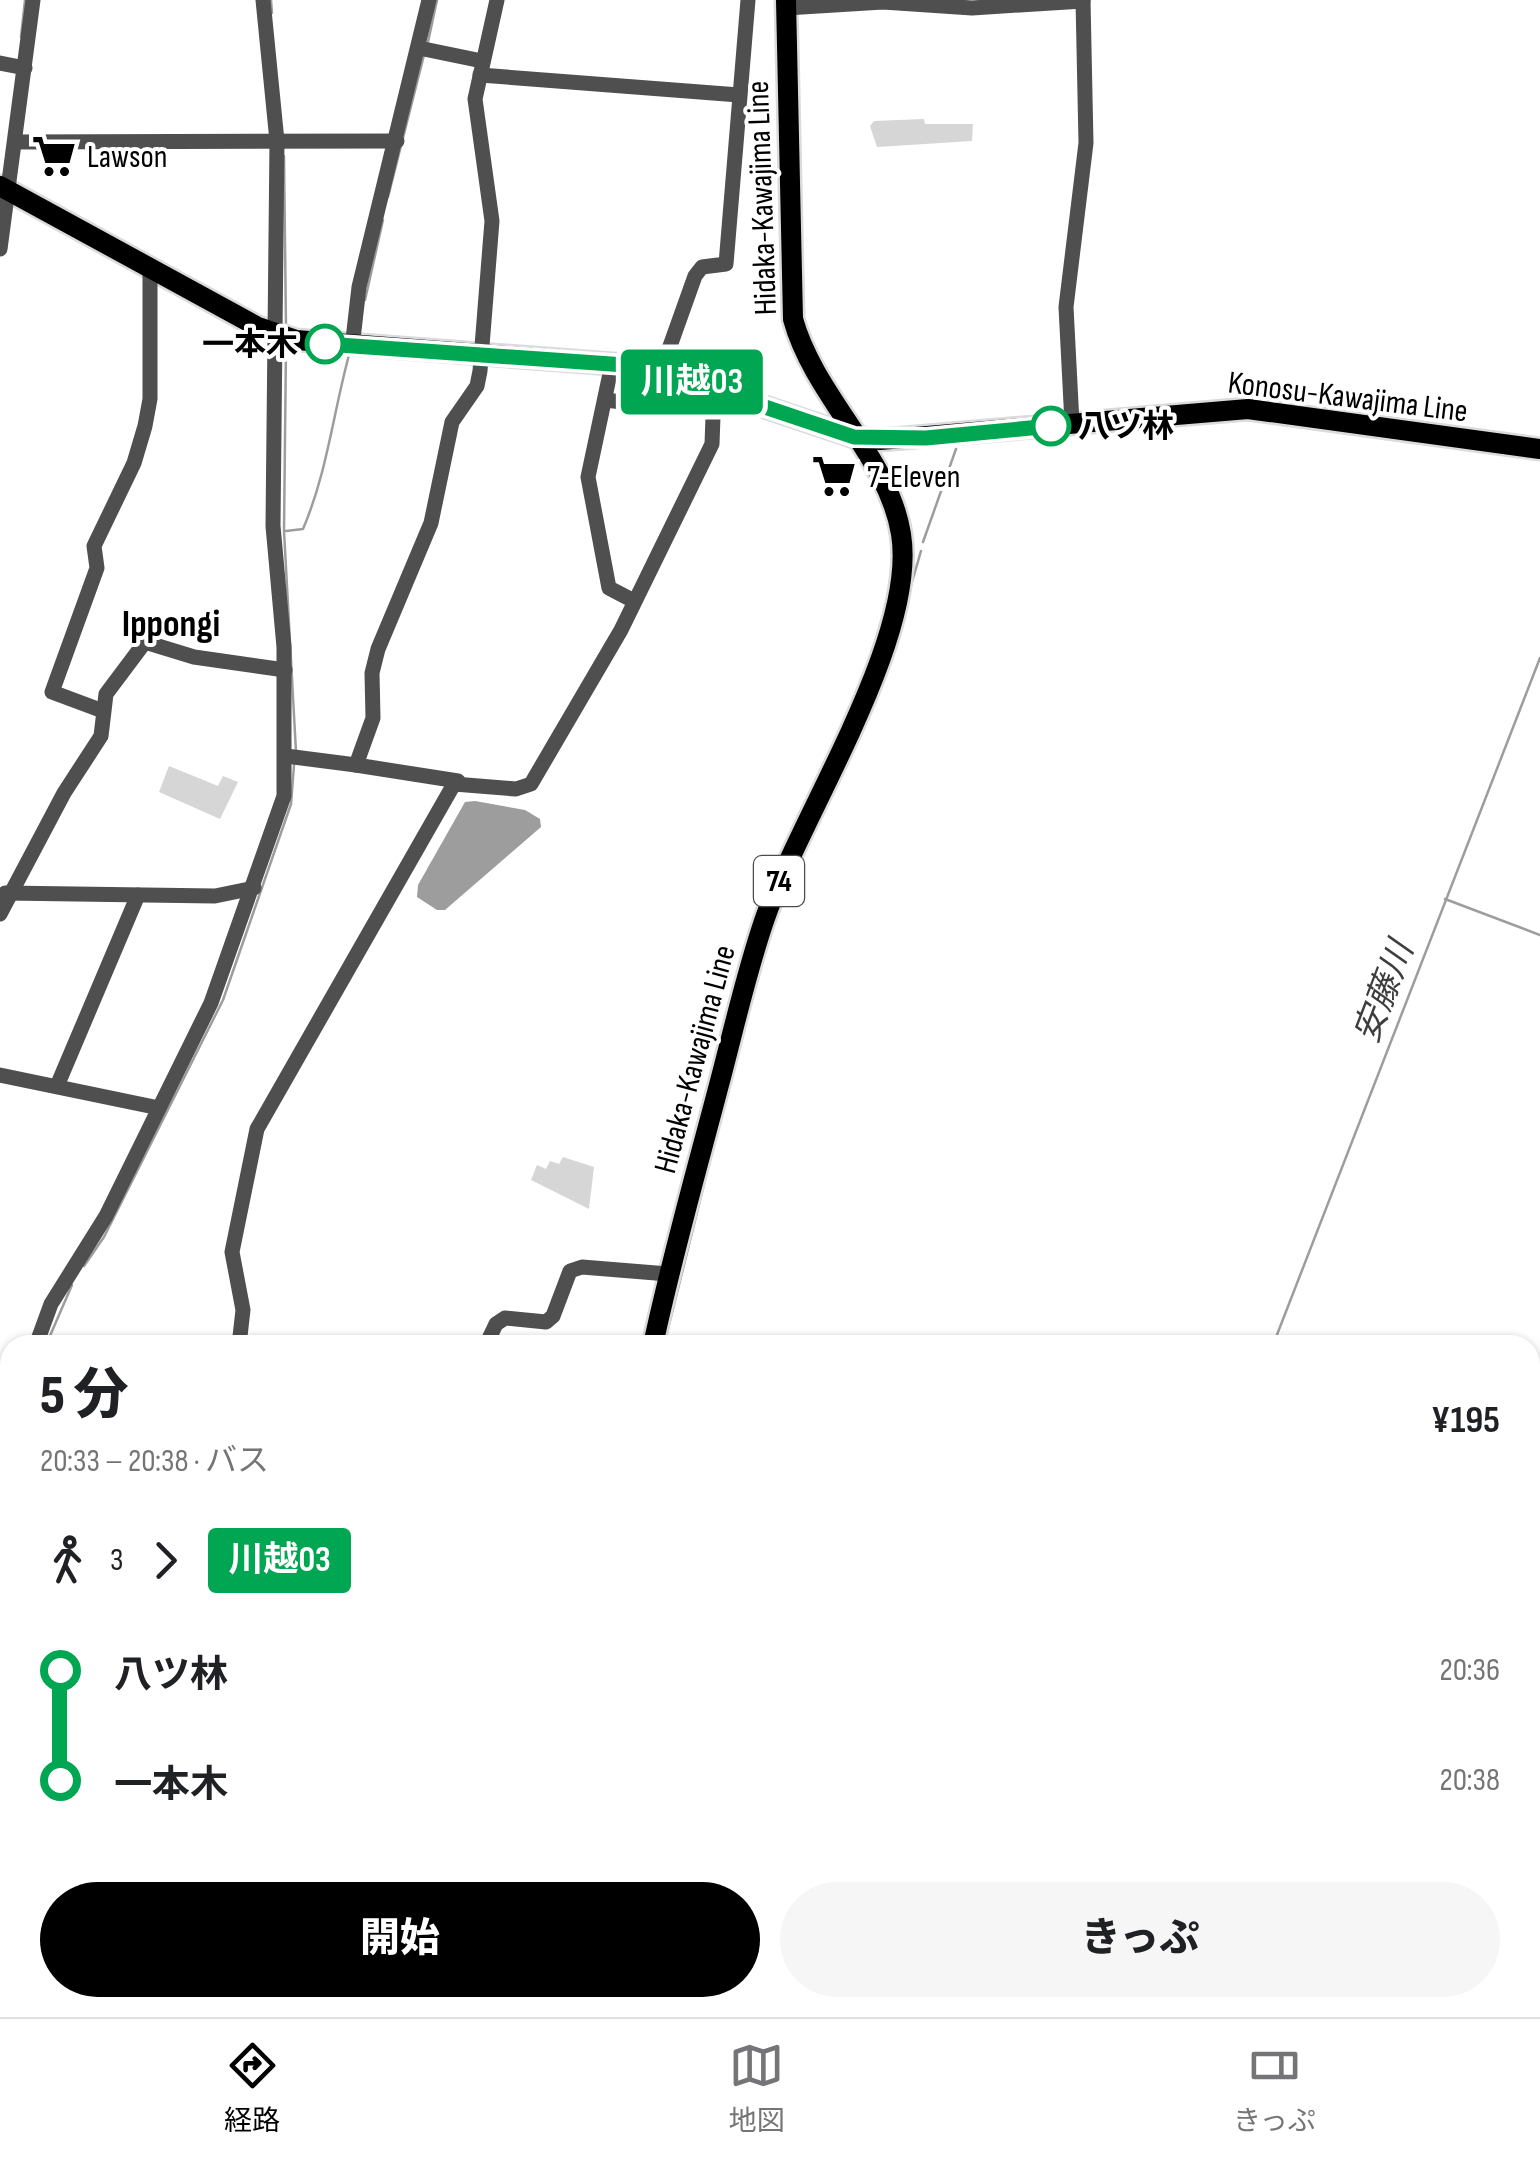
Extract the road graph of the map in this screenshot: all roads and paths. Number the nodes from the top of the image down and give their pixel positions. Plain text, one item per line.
1 (34, 0) edge
2 (263, 0) edge
3 (430, 0) edge
4 (497, 0) edge
5 (748, 0) edge
6 (1083, 0) edge
7 (786, 4) edge
8 (419, 48) junction
9 (0, 64) edge
10 (25, 68) junction
11 (481, 68) junction
12 (739, 95) junction
13 (276, 141) junction
14 (397, 141) junction
15 (15, 142) junction
16 (4, 188) edge
17 (0, 249) edge
18 (150, 269) junction
19 (276, 335) junction
20 (352, 348) junction
21 (480, 354) junction
22 (612, 364) junction
23 (660, 373) junction
24 (714, 389) junction
25 (606, 400) junction
26 (1072, 423) junction
27 (854, 437) junction
28 (1540, 449) edge
29 (634, 601) junction
30 (284, 670) junction
31 (103, 711) junction
32 (286, 756) junction
33 (356, 765) junction
34 (458, 781) junction
35 (254, 888) junction
36 (5, 893) edge
37 (138, 895) junction
38 (0, 914) edge
39 (0, 1074) edge
40 (58, 1086) junction
41 (158, 1108) junction
42 (668, 1274) junction
43 (40, 1335) edge
44 (240, 1335) edge
45 (491, 1335) edge
46 (655, 1335) edge
47 (0, 1509) edge
48 (0, 1548) edge

1 - 10 street
2 - 13 street
3 - 8 street
4 - 11 street
5 - 12 street
6 - 7 street
6 - 26 street
7 - 27 main road, Hidaka-Kawajima Line / 74
8 - 11 street
8 - 14 street
9 - 10 street
10 - 15 street
11 - 12 street
11 - 21 street
12 - 23 street
13 - 14 street
13 - 15 street
13 - 19 street
14 - 20 street
15 - 16 street
16 - 17 street
16 - 18 main road, Konosu-Kawajima Line
18 - 19 main road, Konosu-Kawajima Line
18 - 31 street
19 - 20 main road, Konosu-Kawajima Line
19 - 30 street
20 - 21 main road, Konosu-Kawajima Line
21 - 22 main road, Konosu-Kawajima Line
21 - 33 street
22 - 23 main road, Konosu-Kawajima Line
22 - 25 street
23 - 24 main road, Konosu-Kawajima Line
23 - 25 street
24 - 27 main road, Konosu-Kawajima Line
24 - 29 street
25 - 29 street
26 - 27 main road, Konosu-Kawajima Line
26 - 28 main road, Konosu-Kawajima Line
27 - 42 main road, Hidaka-Kawajima Line / 74
29 - 34 street
30 - 31 street
30 - 32 street
31 - 36 street
32 - 33 street
32 - 35 street
33 - 34 street
34 - 44 street
35 - 37 street
35 - 41 street
36 - 37 street
36 - 38 street
37 - 40 street
39 - 40 street
40 - 41 street
41 - 43 street
42 - 45 street
42 - 46 main road, Hidaka-Kawajima Line / 74
47 - 48 street

